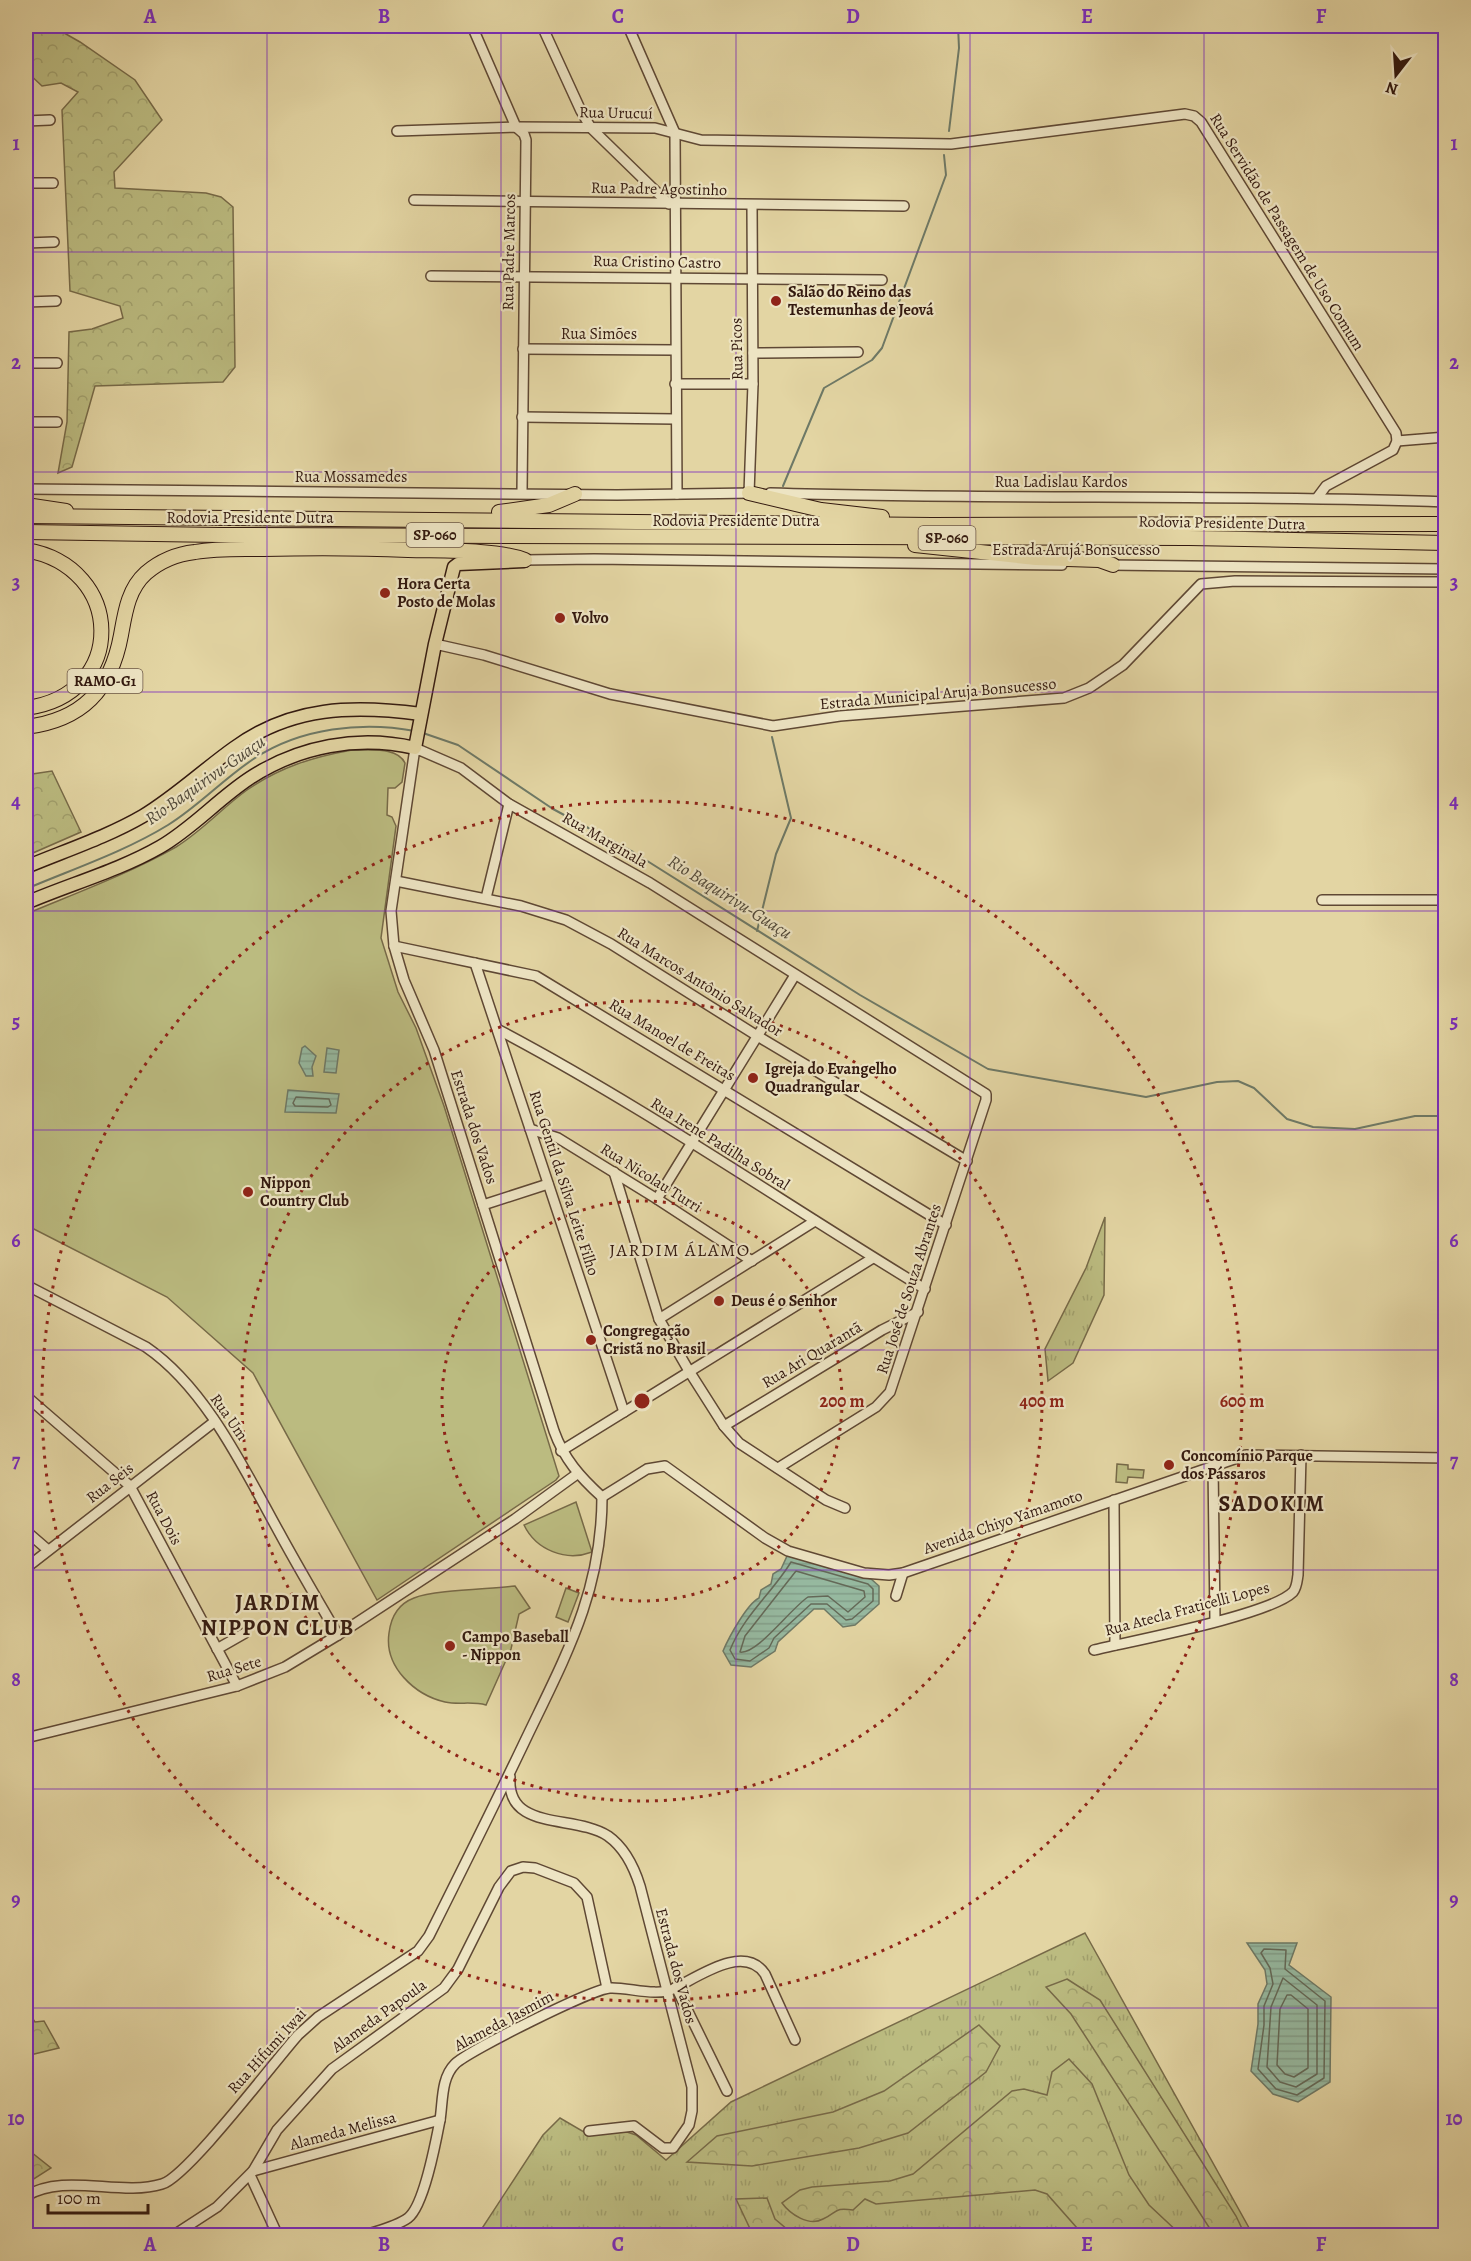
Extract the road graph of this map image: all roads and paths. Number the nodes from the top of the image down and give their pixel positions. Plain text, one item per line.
1 (472, 26) edge
2 (542, 26) edge
3 (628, 26) edge
4 (50, 120) dead end
5 (26, 121) edge
6 (516, 127) junction
7 (591, 128) junction
8 (397, 131) dead end
9 (675, 133) junction
10 (941, 144) joint
11 (26, 183) edge
12 (53, 183) dead end
13 (414, 200) dead end
14 (525, 201) junction
15 (673, 204) junction
16 (752, 205) junction
17 (904, 206) dead end
18 (54, 242) dead end
19 (26, 243) edge
20 (523, 275) junction
21 (431, 276) dead end
22 (751, 278) junction
23 (677, 279) junction
24 (882, 280) dead end
25 (26, 302) edge
26 (56, 302) dead end
27 (523, 349) junction
28 (675, 350) junction
29 (858, 352) dead end
30 (753, 353) junction
31 (26, 363) edge
32 (57, 363) dead end
33 (675, 384) junction
34 (753, 384) junction
35 (522, 417) junction
36 (675, 419) junction
37 (57, 422) dead end
38 (26, 423) edge
39 (1446, 437) edge
40 (1397, 441) junction
41 (1349, 475) junction
42 (26, 489) edge
43 (522, 492) junction
44 (748, 493) junction
45 (575, 494) junction
46 (677, 494) junction
47 (1317, 498) junction
48 (1343, 498) junction
49 (1446, 502) edge
50 (26, 505) edge
51 (26, 516) edge
52 (95, 517) junction
53 (1446, 518) edge
54 (429, 519) junction
55 (1407, 524) junction
56 (1446, 524) edge
57 (932, 525) junction
58 (26, 532) edge
59 (878, 538) junction
60 (1446, 543) edge
61 (26, 550) edge
62 (525, 560) junction
63 (1113, 565) junction
64 (1446, 569) edge
65 (1446, 582) edge
66 (435, 644) junction
67 (26, 708) edge
68 (421, 718) junction
69 (28, 728) edge
70 (416, 743) junction
71 (509, 804) junction
72 (26, 867) edge
73 (396, 881) junction
74 (486, 898) junction
75 (1322, 900) dead end
76 (1446, 900) edge
77 (26, 903) edge
78 (393, 946) junction
79 (475, 963) junction
80 (795, 975) junction
81 (497, 1029) junction
82 (759, 1037) junction
83 (726, 1090) junction
84 (986, 1100) joint
85 (530, 1129) junction
86 (692, 1144) junction
87 (967, 1161) junction
88 (614, 1172) junction
89 (548, 1184) junction
90 (657, 1199) junction
91 (483, 1205) junction
92 (815, 1221) junction
93 (946, 1224) junction
94 (873, 1258) junction
95 (752, 1261) junction
96 (26, 1285) edge
97 (925, 1289) junction
98 (918, 1312) junction
99 (659, 1319) junction
100 (689, 1371) junction
101 (26, 1396) edge
102 (624, 1412) junction
103 (214, 1422) junction
104 (724, 1426) junction
105 (561, 1452) junction
106 (1301, 1455) junction
107 (1446, 1458) edge
108 (1214, 1465) junction
109 (778, 1468) junction
110 (577, 1474) junction
111 (130, 1486) junction
112 (602, 1497) junction
113 (1114, 1500) junction
114 (845, 1508) dead end
115 (26, 1531) edge
116 (48, 1550) junction
117 (26, 1568) edge
118 (903, 1573) junction
119 (896, 1596) dead end
120 (1215, 1620) junction
121 (245, 1633) dead end
122 (338, 1635) junction
123 (1115, 1645) junction
124 (217, 1649) junction
125 (1094, 1650) dead end
126 (237, 1686) junction
127 (26, 1738) edge
128 (510, 1772) junction
129 (607, 1988) junction
130 (672, 1989) junction
131 (795, 2040) dead end
132 (727, 2091) dead end
133 (440, 2120) junction
134 (589, 2131) dead end
135 (252, 2173) junction
136 (26, 2196) edge
137 (163, 2235) edge
138 (278, 2235) edge
139 (362, 2235) edge

1 - 6 street, Rua Padre Marcos
2 - 7 street
3 - 9 street
4 - 5 street
6 - 7 street, Rua Urucuí
6 - 8 street, Rua Urucuí
6 - 14 street, Rua Padre Marcos
7 - 9 street, Rua Urucuí
7 - 15 street
9 - 10 street, Rua Urucuí
9 - 15 street
10 - 40 street, Rua Servidão de Passagem de Uso Comum
11 - 12 street
13 - 14 street, Rua Padre Agostinho
14 - 15 street, Rua Padre Agostinho
14 - 20 street, Rua Padre Marcos
15 - 16 street, Rua Padre Agostinho
15 - 23 street
16 - 17 street, Rua Padre Agostinho
16 - 22 street, Rua Picos
18 - 19 street
20 - 21 street, Rua Cristino Castro
20 - 23 street, Rua Cristino Castro
20 - 27 street, Rua Padre Marcos
22 - 23 street, Rua Cristino Castro
22 - 24 street, Rua Cristino Castro
22 - 30 street, Rua Picos
23 - 28 street
25 - 26 street
27 - 28 street, Rua Simões
27 - 35 street, Rua Padre Marcos
28 - 33 street
29 - 30 street
30 - 34 street, Rua Picos
31 - 32 street
33 - 34 street
33 - 36 street
34 - 44 street, Rua Picos
35 - 36 street
35 - 43 street, Rua Padre Marcos
36 - 46 street
37 - 38 street
39 - 40 street
40 - 41 street
41 - 47 street
41 - 48 street
42 - 43 street, Rua Mossamedes
43 - 45 street, Rua Mossamedes
44 - 46 street, Rua Ladislau Kardos
44 - 47 street, Rua Ladislau Kardos
44 - 57 highway
45 - 46 street, Rua Mossamedes
45 - 54 highway
47 - 48 street, Rua Ladislau Kardos
48 - 49 street, Rua Ladislau Kardos
50 - 52 highway
51 - 52 highway, Rodovia Presidente Dutra / SP-060
52 - 54 highway, Rodovia Presidente Dutra / SP-060
53 - 55 highway
54 - 57 highway, Rodovia Presidente Dutra / SP-060
55 - 56 highway, Rodovia Presidente Dutra / SP-060
55 - 57 highway, Rodovia Presidente Dutra / SP-060
58 - 59 highway, Rodovia Presidente Dutra / SP-060
59 - 60 highway, Rodovia Presidente Dutra / SP-060
59 - 63 highway
61 - 67 highway
62 - 63 street, Estrada Arujá Bonsucesso
62 - 66 main road
62 - 69 highway, RAMO-G1
63 - 64 street, Estrada Arujá Bonsucesso
65 - 66 street, Estrada Municipal Aruja Bonsucesso
66 - 68 main road
68 - 70 main road
68 - 72 main road
70 - 71 street, Rua Marginala
70 - 73 street, Estrada dos Vados
70 - 77 main road
71 - 74 street
71 - 80 street, Rua Marginala
73 - 74 street, Rua Marcos Antônio Salvador
73 - 78 street, Estrada dos Vados
74 - 82 street, Rua Marcos Antônio Salvador
75 - 76 street
78 - 79 street, Rua Manoel de Freitas
78 - 91 street, Estrada dos Vados
79 - 81 street, Rua Gentil da Silva Leite Filho
79 - 83 street, Rua Manoel de Freitas
80 - 82 street
80 - 84 street, Rua Marginala
81 - 85 street, Rua Gentil da Silva Leite Filho
81 - 86 street, Rua Irene Padilha Sobral
82 - 83 street
82 - 87 street, Rua Marcos Antônio Salvador
83 - 86 street
83 - 93 street, Rua Manoel de Freitas
84 - 87 street, Rua José de Souza Abrantes
85 - 88 street, Rua Nicolau Turri
85 - 89 street, Rua Gentil da Silva Leite Filho
86 - 90 street
86 - 92 street, Rua Irene Padilha Sobral
87 - 93 street, Rua José de Souza Abrantes
88 - 90 street, Rua Nicolau Turri
88 - 99 street
89 - 91 street
89 - 102 street, Rua Gentil da Silva Leite Filho
90 - 95 street, Rua Nicolau Turri
91 - 105 street, Estrada dos Vados
92 - 94 street, Rua Irene Padilha Sobral
92 - 95 street
93 - 97 street, Rua José de Souza Abrantes
94 - 97 street, Rua Irene Padilha Sobral
94 - 100 street
95 - 99 street
96 - 103 street, Rua Um
97 - 98 street, Rua José de Souza Abrantes
98 - 104 street, Rua Ari Quarantã
98 - 109 street, Rua José de Souza Abrantes
99 - 100 street
100 - 102 street
100 - 104 street
101 - 111 street, Rua Dois
102 - 105 street
103 - 111 street, Rua Seis
103 - 122 street, Rua Um
104 - 109 street
105 - 110 street, Estrada dos Vados
106 - 107 street, Avenida Chiyo Yamamoto
106 - 108 street, Avenida Chiyo Yamamoto
106 - 120 street, Rua Atecla Fraticelli Lopes
108 - 113 street, Avenida Chiyo Yamamoto
108 - 120 street
109 - 114 street
110 - 112 street, Estrada dos Vados
110 - 122 street, Rua Sete
111 - 116 street, Rua Seis
111 - 124 street, Rua Dois
112 - 118 street, Avenida Chiyo Yamamoto
112 - 128 street, Rua Hifumi Iwai
113 - 118 street, Avenida Chiyo Yamamoto
113 - 123 street
115 - 116 street
116 - 117 street, Rua Seis
118 - 119 street
120 - 123 street, Rua Atecla Fraticelli Lopes
121 - 124 street
122 - 126 street, Rua Sete
123 - 125 street, Rua Atecla Fraticelli Lopes
124 - 126 street, Rua Dois
126 - 127 street, Rua Sete
128 - 130 street, Estrada dos Vados
128 - 136 street, Rua Hifumi Iwai
129 - 130 street, Alameda Jasmim
129 - 133 street, Alameda Jasmim
129 - 135 street, Alameda Papoula
130 - 131 street
130 - 132 street
130 - 134 street, Estrada dos Vados
133 - 135 street, Alameda Melissa
133 - 139 street, Alameda Jasmim
135 - 137 street, Alameda Papoula
135 - 138 street

